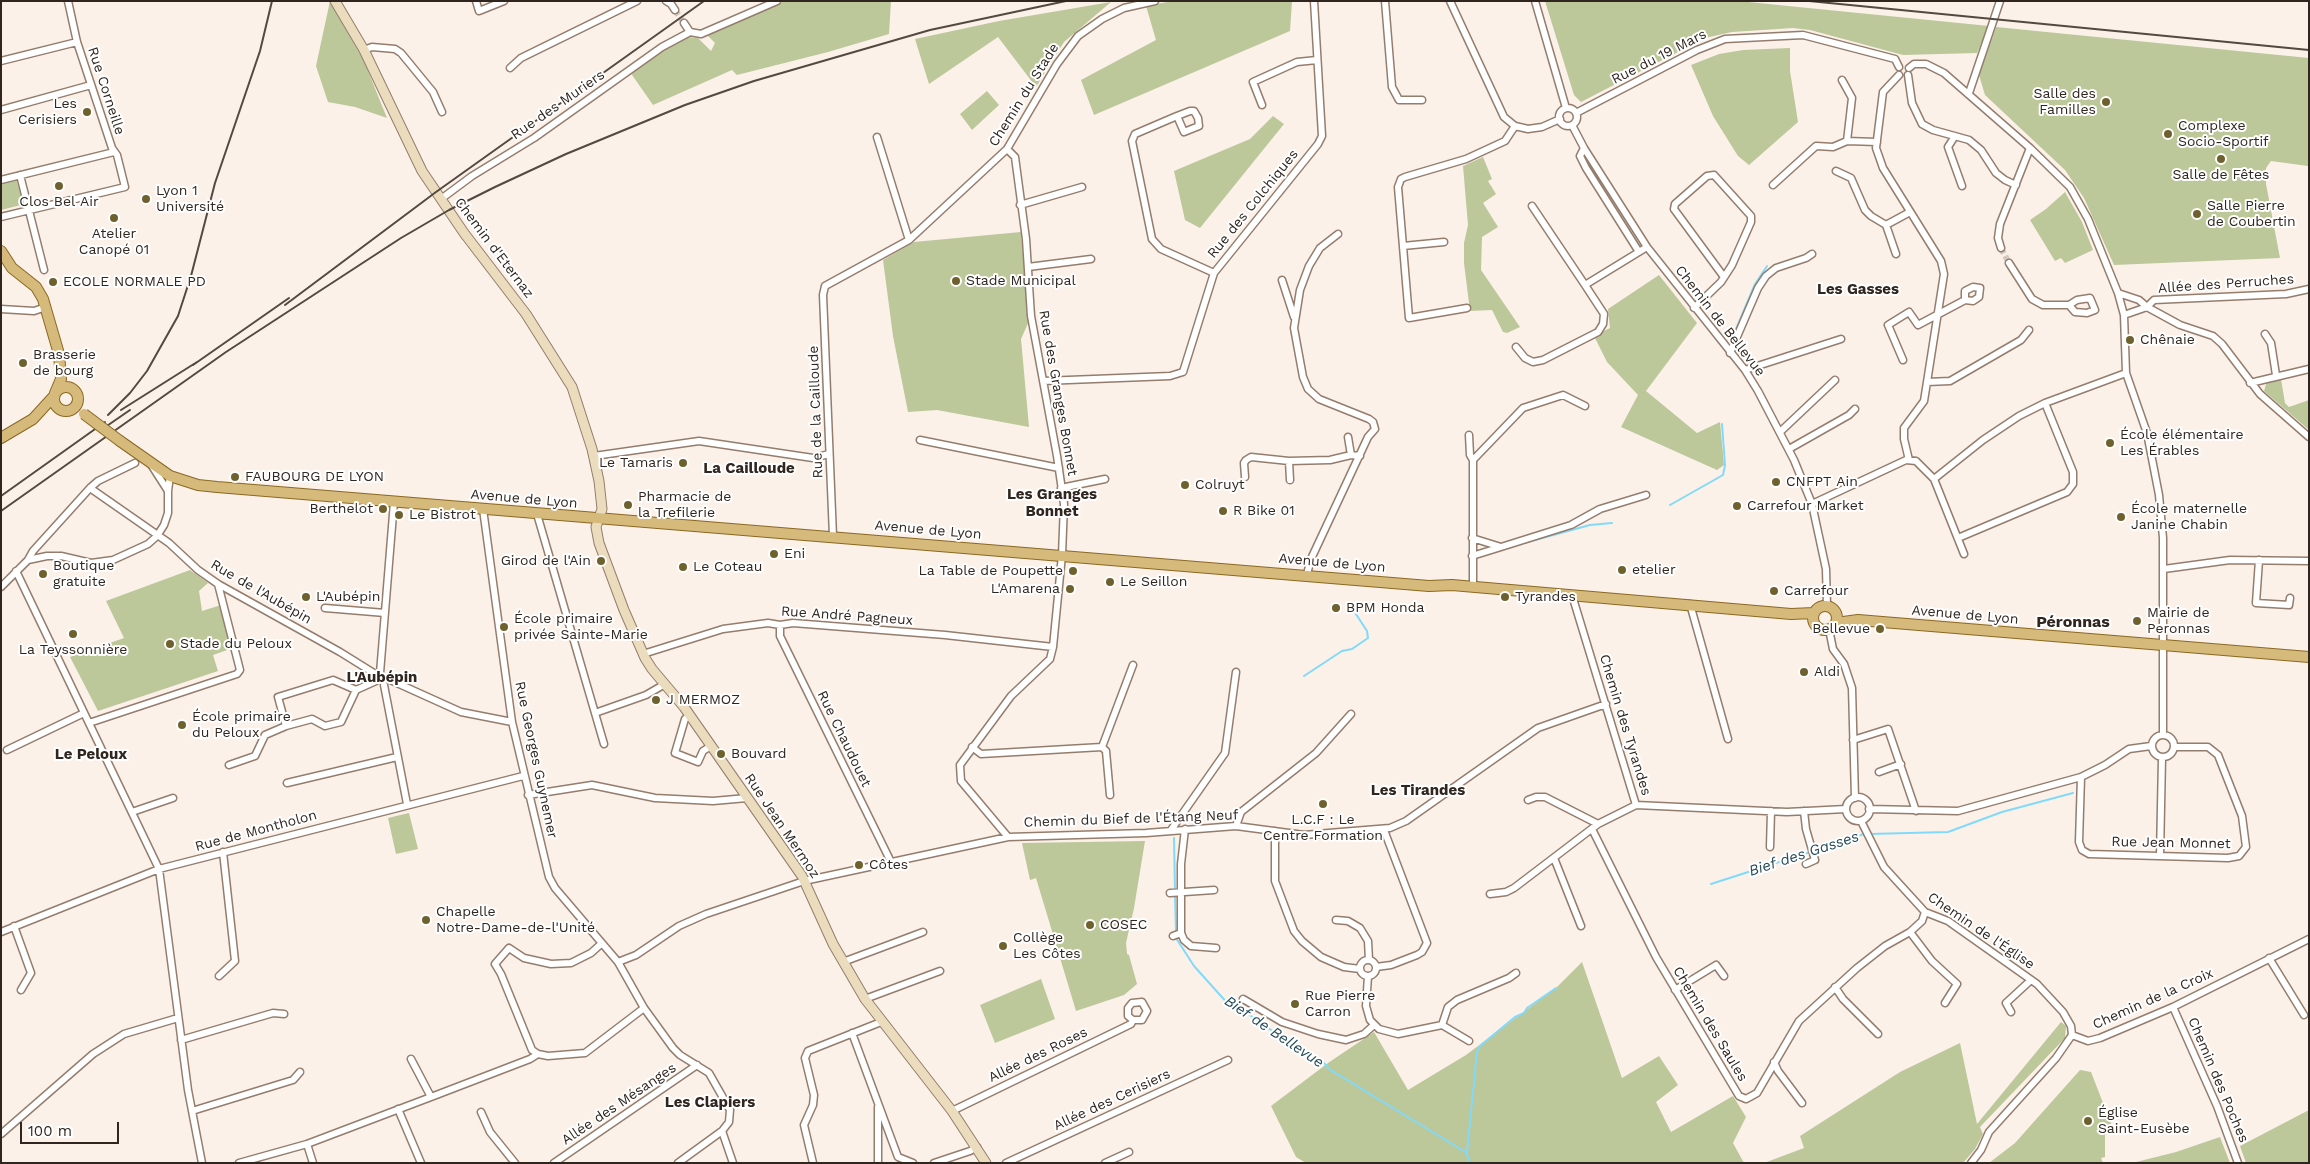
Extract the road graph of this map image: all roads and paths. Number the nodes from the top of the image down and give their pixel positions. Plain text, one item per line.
1 (68, 1) edge
2 (335, 1) edge
3 (476, 1) edge
4 (504, 1) edge
5 (637, 1) edge
6 (666, 1) edge
7 (777, 1) edge
8 (1154, 1) edge
9 (1314, 1) edge
10 (1385, 1) edge
11 (1450, 1) edge
12 (1535, 1) edge
13 (2000, 1) edge
14 (675, 10) tunnel mouth
15 (684, 23) tunnel mouth
16 (690, 32) junction
17 (77, 42) junction
18 (364, 50) junction
19 (1317, 60) junction
20 (1, 61) edge
21 (1899, 67) junction
22 (510, 68) dead end
23 (1908, 71) junction
24 (1899, 75) junction
25 (1842, 80) dead end
26 (91, 86) junction
27 (1969, 93) junction
28 (1422, 100) dead end
29 (1262, 105) dead end
30 (1566, 108) junction
31 (1, 110) edge
32 (442, 112) dead end
33 (1576, 113) junction
34 (1177, 116) dead end
35 (1560, 119) junction
36 (1572, 125) junction
37 (1515, 126) junction
38 (1955, 136) junction
39 (878, 137) dead end
40 (1847, 141) junction
41 (1877, 142) junction
42 (1584, 148) junction
43 (2030, 148) junction
44 (1007, 149) junction
45 (114, 152) junction
46 (1836, 171) dead end
47 (20, 175) junction
48 (1, 180) edge
49 (1773, 185) dead end
50 (2016, 185) junction
51 (1962, 186) dead end
52 (1082, 187) dead end
53 (441, 200) junction
54 (1020, 205) junction
55 (1532, 206) dead end
56 (29, 211) junction
57 (1910, 212) junction
58 (1, 217) edge
59 (1886, 225) junction
60 (1338, 234) dead end
61 (909, 240) junction
62 (1444, 242) dead end
63 (1403, 246) junction
64 (1647, 247) junction
65 (2001, 248) tunnel mouth
66 (1, 251) edge
67 (1639, 252) junction
68 (1812, 254) dead end
69 (1896, 254) dead end
70 (1091, 259) dead end
71 (2009, 263) tunnel mouth
72 (1028, 267) junction
73 (44, 270) dead end
74 (1214, 273) junction
75 (1724, 277) junction
76 (1282, 280) dead end
77 (1585, 285) junction
78 (825, 286) joint
79 (2309, 289) edge
80 (2118, 293) junction
81 (1965, 300) dead end
82 (2069, 305) dead end
83 (46, 307) junction
84 (2146, 307) junction
85 (1467, 308) dead end
86 (1694, 308) junction
87 (1, 309) edge
88 (1938, 314) junction
89 (2124, 315) junction
90 (1295, 321) junction
91 (2029, 330) dead end
92 (2265, 334) dead end
93 (1841, 339) dead end
94 (1516, 347) dead end
95 (1730, 352) junction
96 (59, 354) junction
97 (1903, 360) dead end
98 (2309, 369) edge
99 (1745, 370) junction
100 (2126, 373) junction
101 (2276, 375) junction
102 (1835, 380) dead end
103 (1043, 381) junction
104 (1927, 382) junction
105 (2250, 383) junction
106 (72, 388) junction
107 (55, 395) junction
108 (2045, 403) junction
109 (1586, 406) dead end
110 (71, 408) junction
111 (1855, 409) dead end
112 (33, 419) junction
113 (1780, 432) junction
114 (1469, 435) dead end
115 (1348, 437) dead end
116 (2309, 437) edge
117 (1, 438) edge
118 (920, 440) dead end
119 (1789, 449) junction
120 (829, 454) junction
121 (1351, 455) junction
122 (594, 456) junction
123 (1360, 456) junction
124 (1473, 460) junction
125 (1909, 460) junction
126 (1290, 461) junction
127 (135, 462) dead end
128 (151, 464) junction
129 (1059, 468) junction
130 (170, 476) junction
131 (1245, 477) dead end
132 (1105, 479) dead end
133 (1934, 479) junction
134 (1290, 480) dead end
135 (90, 488) junction
136 (1061, 488) junction
137 (168, 491) junction
138 (1646, 495) dead end
139 (394, 502) junction
140 (1812, 504) junction
141 (483, 509) junction
142 (538, 514) junction
143 (598, 519) junction
144 (157, 536) junction
145 (833, 536) junction
146 (1472, 538) junction
147 (1958, 538) junction
148 (1501, 547) junction
149 (1964, 554) dead end
150 (1062, 555) junction
151 (1472, 556) junction
152 (28, 560) junction
153 (2259, 560) junction
154 (2309, 561) edge
155 (2164, 570) junction
156 (16, 571) junction
157 (1306, 574) junction
158 (218, 584) junction
159 (1473, 586) junction
160 (1, 587) edge
161 (1572, 595) junction
162 (2290, 598) dead end
163 (1690, 604) junction
164 (1827, 606) junction
165 (325, 608) dead end
166 (385, 613) junction
167 (1814, 618) junction
168 (1834, 623) junction
169 (780, 625) junction
170 (2164, 646) junction
171 (1053, 647) junction
172 (643, 654) junction
173 (2309, 657) edge
174 (1133, 665) dead end
175 (1236, 672) dead end
176 (378, 676) junction
177 (388, 679) junction
178 (665, 684) junction
179 (384, 685) junction
180 (356, 690) junction
181 (1606, 704) junction
182 (84, 713) junction
183 (595, 713) junction
184 (1351, 714) dead end
185 (690, 715) junction
186 (512, 722) junction
187 (89, 723) junction
188 (286, 726) junction
189 (2163, 735) junction
190 (1728, 739) dead end
191 (1853, 740) junction
192 (604, 744) dead end
193 (712, 746) junction
194 (2151, 746) junction
195 (1102, 747) junction
196 (2174, 747) junction
197 (972, 748) junction
198 (7, 750) dead end
199 (397, 757) junction
200 (2162, 758) junction
201 (1901, 764) junction
202 (229, 765) dead end
203 (1879, 772) dead end
204 (523, 776) junction
205 (2081, 777) junction
206 (287, 783) dead end
207 (528, 795) junction
208 (1110, 795) dead end
209 (173, 798) dead end
210 (747, 798) junction
211 (1855, 798) junction
212 (1528, 800) dead end
213 (408, 804) junction
214 (1636, 805) junction
215 (1846, 809) junction
216 (1870, 809) junction
217 (1771, 811) junction
218 (1804, 811) junction
219 (1916, 811) junction
220 (132, 812) junction
221 (1860, 821) junction
222 (1598, 824) junction
223 (1236, 826) junction
224 (1185, 829) junction
225 (1592, 829) junction
226 (1171, 830) junction
227 (1384, 830) junction
228 (1275, 831) junction
229 (1008, 837) junction
230 (1770, 847) dead end
231 (223, 852) junction
232 (2160, 856) junction
233 (1554, 858) junction
234 (891, 862) junction
235 (1806, 864) dead end
236 (159, 869) junction
237 (804, 881) junction
238 (1214, 890) dead end
239 (1180, 891) junction
240 (1170, 893) dead end
241 (1490, 894) dead end
242 (1925, 912) junction
243 (1336, 920) dead end
244 (14, 926) junction
245 (1582, 926) dead end
246 (1, 932) edge
247 (923, 932) dead end
248 (1910, 932) junction
249 (1181, 933) junction
250 (1172, 936) dead end
251 (2309, 939) edge
252 (601, 944) junction
253 (1216, 948) dead end
254 (2269, 958) junction
255 (1368, 960) junction
256 (618, 962) junction
257 (843, 962) junction
258 (1376, 967) junction
259 (1360, 969) junction
260 (940, 971) dead end
261 (1516, 973) dead end
262 (219, 976) dead end
263 (1368, 976) junction
264 (1724, 976) dead end
265 (2031, 980) junction
266 (1835, 987) junction
267 (21, 990) dead end
268 (1675, 990) junction
269 (865, 999) junction
270 (1243, 999) dead end
271 (1945, 1003) dead end
272 (2173, 1007) junction
273 (644, 1008) junction
274 (2011, 1012) dead end
275 (284, 1014) dead end
276 (2304, 1015) dead end
277 (178, 1018) junction
278 (1133, 1020) dead end
279 (881, 1022) junction
280 (1374, 1025) junction
281 (1442, 1025) junction
282 (852, 1033) junction
283 (1878, 1034) dead end
284 (2072, 1035) junction
285 (181, 1040) junction
286 (1469, 1041) dead end
287 (538, 1054) junction
288 (411, 1059) dead end
289 (1228, 1060) dead end
290 (1774, 1062) junction
291 (698, 1065) junction
292 (300, 1072) dead end
293 (431, 1096) junction
294 (878, 1102) junction
295 (1802, 1103) dead end
296 (398, 1109) junction
297 (192, 1111) junction
298 (952, 1111) junction
299 (480, 1112) dead end
300 (722, 1131) junction
301 (1, 1134) edge
302 (307, 1144) junction
303 (977, 1147) junction
304 (1128, 1152) dead end
305 (202, 1163) edge
306 (239, 1163) edge
307 (313, 1163) edge
308 (422, 1163) edge
309 (515, 1163) edge
310 (554, 1163) edge
311 (678, 1163) edge
312 (733, 1163) edge
313 (813, 1163) edge
314 (878, 1163) edge
315 (912, 1163) edge
316 (934, 1163) edge
317 (986, 1163) edge
318 (1006, 1163) edge
319 (1105, 1163) edge
320 (1971, 1163) edge
321 (2238, 1163) edge

1 - 17 street, Rue Corneille
2 - 18 street, Chemin d'Eternaz
3 - 4 street
5 - 22 street
6 - 14 street
7 - 16 street
8 - 44 street, Chemin du Stade
9 - 19 street, Rue des Colchiques
10 - 28 street
11 - 37 street
12 - 30 street
13 - 27 street
15 - 16 street
16 - 53 street, Rue des Muriers
17 - 20 street
17 - 26 street, Rue Corneille
18 - 32 street
18 - 53 street, Chemin d'Eternaz
19 - 29 street
19 - 74 street, Rue des Colchiques
21 - 23 street
21 - 24 street
21 - 33 street, Rue du 19 Mars
23 - 24 street
23 - 27 street
23 - 38 street
24 - 41 street
25 - 40 street
26 - 31 street
26 - 45 street, Rue Corneille
27 - 43 street
30 - 33 street
30 - 35 street
33 - 36 street
34 - 74 street
35 - 36 street
35 - 37 street
36 - 42 street, Chemin de Bellevue
37 - 63 street
38 - 50 street
38 - 51 street
39 - 61 street
40 - 41 street
40 - 49 street
41 - 57 street
42 - 64 street, Chemin de Bellevue
42 - 67 street
43 - 50 street
43 - 80 street
44 - 54 street, Rue des Granges Bonnet
44 - 61 street, Chemin du Stade
45 - 47 street
45 - 56 street, Rue Corneille
46 - 59 street
47 - 48 street
47 - 56 street
50 - 65 street
52 - 54 street
53 - 122 street, Chemin d'Eternaz
54 - 72 street, Rue des Granges Bonnet
55 - 77 street
56 - 58 street
56 - 73 street
57 - 59 street
57 - 88 street
59 - 69 street
60 - 90 street
61 - 78 street, Chemin du Stade
62 - 63 street
63 - 85 street
64 - 67 street
64 - 86 street, Chemin de Bellevue
66 - 83 main road
67 - 77 street
68 - 95 street
70 - 72 street
71 - 82 street
72 - 103 street, Rue des Granges Bonnet
74 - 103 street, Rue des Colchiques
75 - 75 street
75 - 86 street
76 - 90 street
77 - 94 street
78 - 120 street, Rue de la Cailloude
79 - 84 street, Allée des Perruches
80 - 84 street
80 - 89 street
81 - 88 street
83 - 87 street
83 - 96 main road
84 - 89 street, Allée des Perruches
84 - 105 street
86 - 95 street, Chemin de Bellevue
88 - 97 street
88 - 104 street
89 - 100 street
90 - 123 street
91 - 104 street
92 - 101 street
93 - 99 street
95 - 99 street, Chemin de Bellevue
96 - 106 main road
96 - 107 main road
98 - 101 street
99 - 113 street, Chemin de Bellevue
100 - 108 street
100 - 155 street
101 - 105 street
102 - 113 street
103 - 129 street, Rue des Granges Bonnet
104 - 125 street
105 - 116 street
106 - 107 main road
106 - 110 main road
107 - 110 main road
107 - 112 main road
108 - 133 street
108 - 147 street
109 - 124 street
110 - 112 main road
110 - 128 main road, Avenue de Lyon, bridge
111 - 119 street
112 - 117 main road
113 - 119 street, Chemin de Bellevue
114 - 124 street
115 - 121 street
118 - 129 street
119 - 140 street, Chemin de Bellevue
120 - 122 street
120 - 145 street, Rue de la Cailloude
121 - 123 street
121 - 126 street
122 - 143 street, Chemin d'Eternaz
123 - 157 street
124 - 146 street
125 - 133 street
125 - 140 street
126 - 131 street
126 - 134 street
127 - 135 street
128 - 130 main road, Avenue de Lyon
128 - 137 street
129 - 136 street, Rue des Granges Bonnet
130 - 137 street
130 - 139 main road, Avenue de Lyon
132 - 136 street
133 - 147 street
135 - 144 street, Rue de l'Aubépin
135 - 152 street
136 - 150 street, Rue des Granges Bonnet
137 - 144 street
138 - 148 street
139 - 141 main road, Avenue de Lyon
139 - 166 street
140 - 164 street, Chemin de Bellevue
141 - 142 main road, Avenue de Lyon
141 - 186 street, Rue Georges Guynemer
142 - 143 main road, Avenue de Lyon
142 - 183 street
143 - 145 main road, Avenue de Lyon
143 - 172 street, Rue Jean Mermoz
144 - 152 street
144 - 158 street, Rue de l'Aubépin
145 - 150 main road, Avenue de Lyon
146 - 148 street
146 - 151 street
147 - 149 street
148 - 151 street
150 - 157 main road, Avenue de Lyon
150 - 171 street, Rue des Granges Bonnet
151 - 159 street
152 - 156 street
153 - 154 street
153 - 155 street
153 - 162 street
155 - 170 street
156 - 160 street
156 - 182 street
157 - 159 main road, Avenue de Lyon
158 - 176 street, Rue de l'Aubépin
158 - 187 street
159 - 161 main road, Avenue de Lyon
161 - 163 main road, Avenue de Lyon
161 - 181 street, Chemin des Tyrandes
163 - 167 main road, Avenue de Lyon
163 - 190 street
164 - 167 main road
164 - 168 main road
165 - 166 street
166 - 176 street
167 - 168 main road
168 - 170 main road, Avenue de Lyon
168 - 191 street
169 - 171 street, Rue André Pagneux
169 - 172 street, Rue André Pagneux
169 - 234 street, Rue Chaudouet
170 - 173 main road, Avenue de Lyon
170 - 189 street
171 - 197 street
172 - 178 street, Rue Jean Mermoz
174 - 195 street
175 - 226 street
176 - 177 street
176 - 179 street
176 - 180 street
177 - 179 street
177 - 186 street
178 - 183 street
178 - 185 street, Rue Jean Mermoz
179 - 199 street
180 - 188 street
180 - 188 street
181 - 214 street, Chemin des Tyrandes
181 - 227 street, Chemin du Bief de l'Étang Neuf
182 - 187 street
182 - 198 street
183 - 192 street
184 - 223 street
185 - 193 street, Rue Jean Mermoz
185 - 193 street
186 - 204 street, Rue Georges Guynemer
187 - 220 street
188 - 202 street
189 - 194 street
189 - 196 street
191 - 201 street
191 - 211 street
193 - 210 street, Rue Jean Mermoz
194 - 200 street
194 - 205 street
195 - 197 street
195 - 208 street
196 - 200 street
196 - 232 street, Rue Jean Monnet
197 - 229 street
199 - 206 street
199 - 213 street
200 - 232 street
201 - 203 street
201 - 219 street
204 - 207 street, Rue Georges Guynemer
204 - 213 street, Rue de Montholon
205 - 219 street
205 - 232 street, Rue Jean Monnet
207 - 210 street
207 - 252 street, Rue Georges Guynemer
209 - 220 street
210 - 237 street, Rue Jean Mermoz
211 - 215 street
211 - 216 street
212 - 222 street
213 - 231 street, Rue de Montholon
214 - 217 street, Chemin des Tyrandes
214 - 222 street
215 - 218 street, Chemin des Tyrandes
215 - 221 street
216 - 219 street
216 - 221 street
217 - 218 street, Chemin des Tyrandes
217 - 230 street
218 - 235 street
220 - 236 street
221 - 242 street, Chemin de l'Église
222 - 225 street
223 - 224 street, Chemin du Bief de l'Étang Neuf
223 - 228 street, Chemin du Bief de l'Étang Neuf
224 - 226 street, Chemin du Bief de l'Étang Neuf
224 - 239 street
225 - 233 street
225 - 268 street, Chemin des Saules
226 - 229 street, Chemin du Bief de l'Étang Neuf
227 - 228 street, Chemin du Bief de l'Étang Neuf
227 - 258 street
228 - 259 street
229 - 234 street, Chemin du Bief de l'Étang Neuf
231 - 236 street, Rue de Montholon
231 - 262 street
233 - 241 street
233 - 245 street
234 - 237 street, Chemin du Bief de l'Étang Neuf
236 - 244 street, Rue de Montholon
236 - 277 street
237 - 256 street, Chemin du Bief de l'Étang Neuf
237 - 257 street, Rue Jean Mermoz
238 - 239 street
239 - 240 street
239 - 249 street
242 - 248 street, Chemin des Saules
242 - 265 street, Chemin de l'Église
243 - 255 street
244 - 246 street, Rue de Montholon
244 - 267 street
247 - 257 street
248 - 266 street, Chemin des Saules
248 - 271 street
249 - 250 street
249 - 253 street
251 - 254 street, Chemin de la Croix
252 - 256 street, Rue Georges Guynemer
252 - 287 street
254 - 272 street, Chemin de la Croix
254 - 276 street
255 - 258 street
255 - 259 street
256 - 273 street, Rue Georges Guynemer
257 - 269 street, Rue Jean Mermoz
258 - 263 street
259 - 263 street
260 - 269 street
261 - 281 street
263 - 280 street
264 - 268 street
265 - 274 street
265 - 284 street, Chemin de l'Église
266 - 283 street
266 - 290 street, Chemin des Saules
268 - 290 street, Chemin des Saules
269 - 279 street, Rue Jean Mermoz
270 - 280 street
272 - 284 street, Chemin de la Croix
272 - 321 street, Chemin des Poches
273 - 287 street
273 - 291 street, Rue Georges Guynemer
275 - 285 street
277 - 285 street
277 - 301 street
278 - 298 street, Allée des Roses
279 - 282 street
279 - 298 street, Rue Jean Mermoz
280 - 281 street
281 - 286 street
282 - 294 street
282 - 313 street
284 - 320 street
285 - 297 street
287 - 293 street
288 - 293 street
289 - 318 street, Allée des Cerisiers
290 - 295 street
291 - 300 street, Rue Georges Guynemer
291 - 310 street, Allée des Mésanges
292 - 297 street
293 - 296 street
294 - 314 street
294 - 315 street
296 - 302 street
296 - 308 street
297 - 305 street
298 - 303 street, Rue Jean Mermoz
299 - 309 street
300 - 311 street
300 - 312 street
302 - 306 street
302 - 307 street
303 - 316 street
303 - 317 street, Rue Jean Mermoz
304 - 319 street

